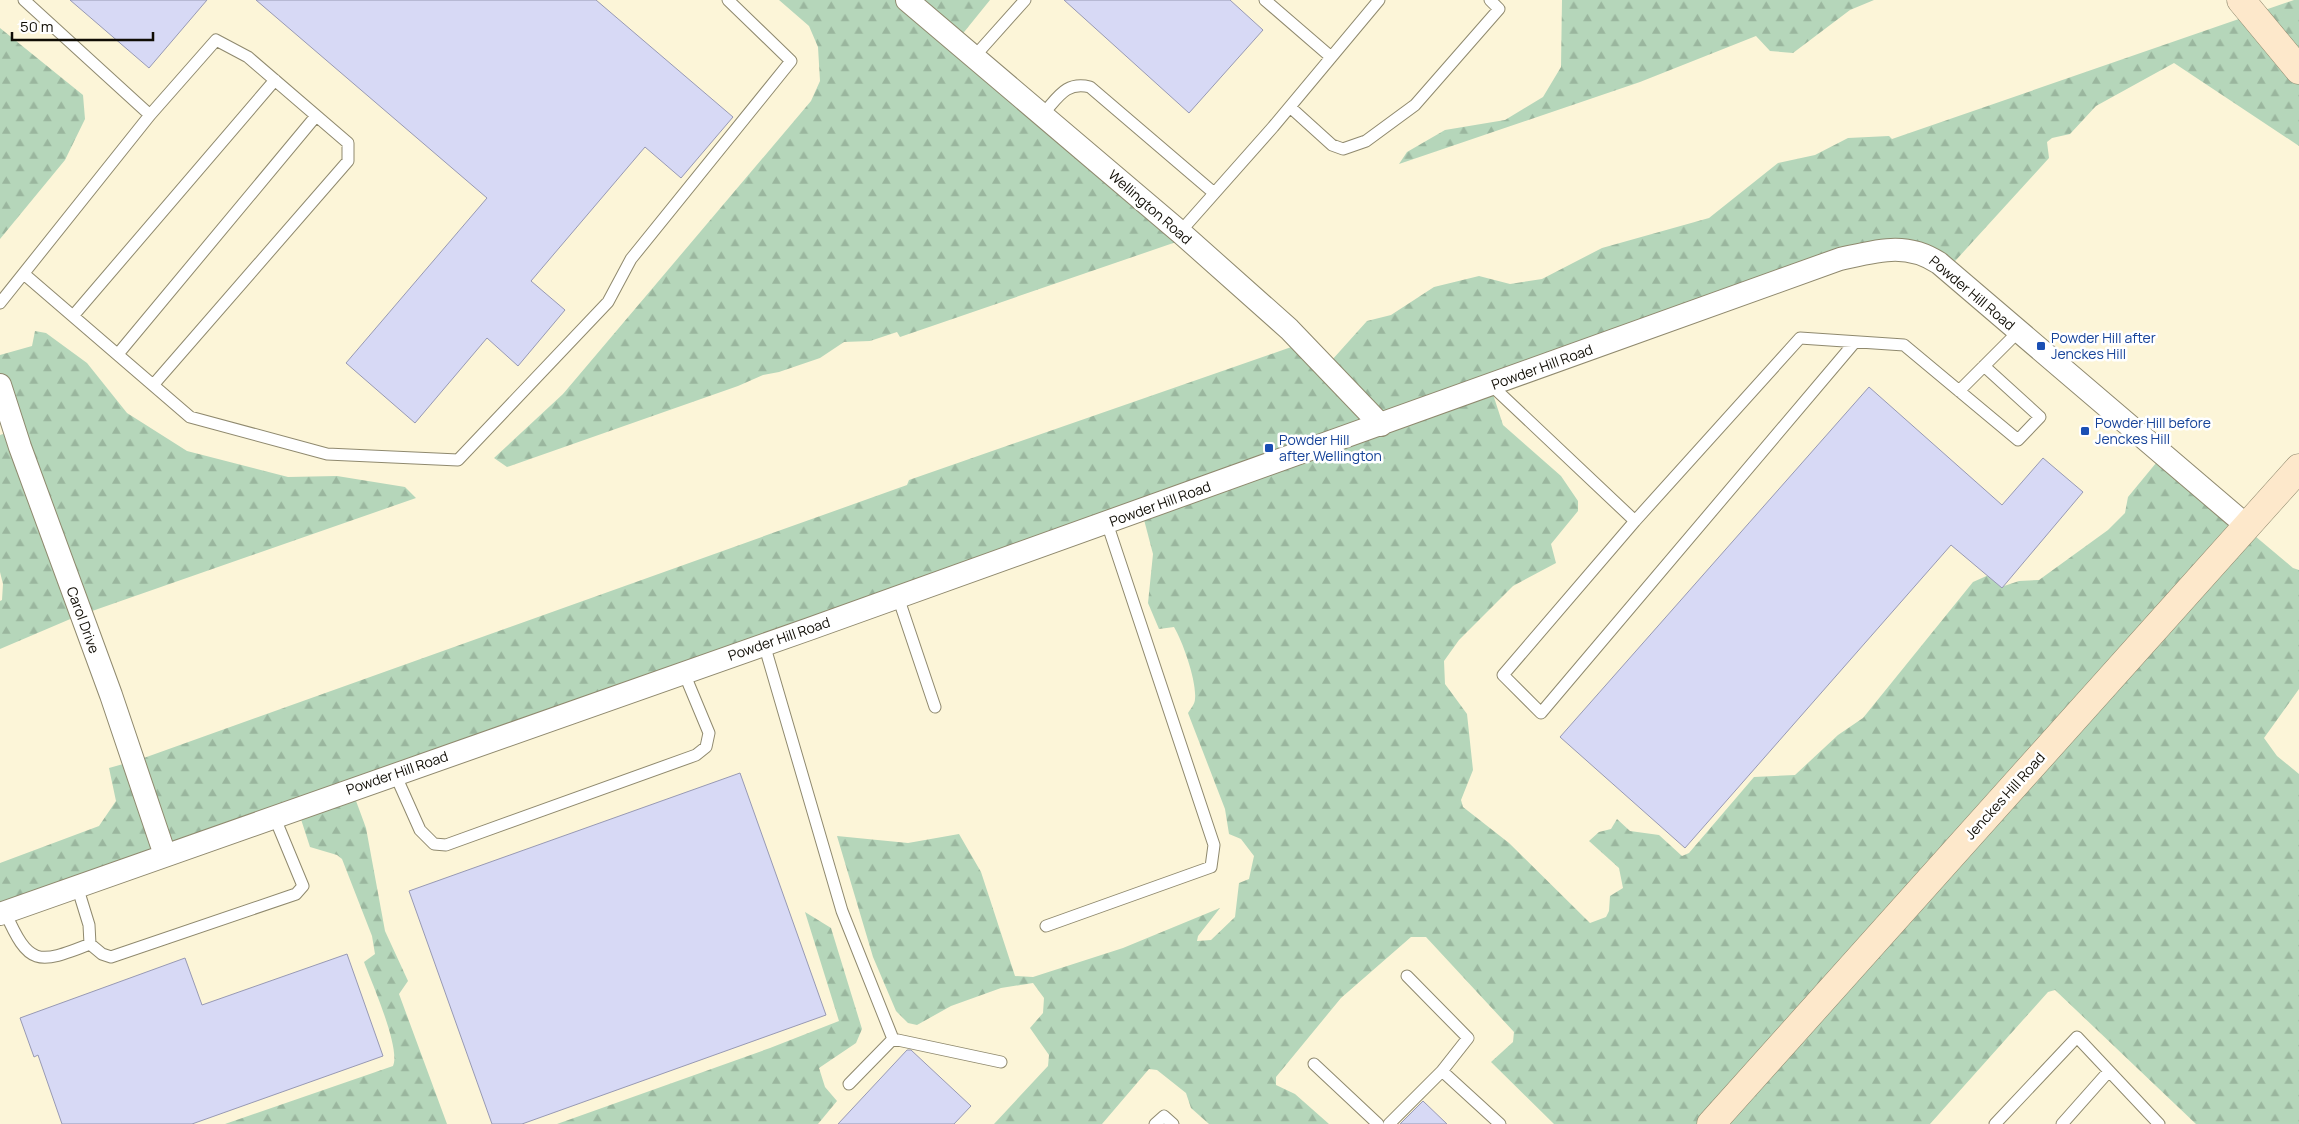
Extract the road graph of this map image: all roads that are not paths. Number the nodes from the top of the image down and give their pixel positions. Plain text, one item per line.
1 (24, 0) edge
2 (728, 0) edge
3 (907, 0) edge
4 (1025, 0) edge
5 (1265, 0) edge
6 (1378, 0) edge
7 (1490, 0) edge
8 (2241, 0) edge
9 (974, 57) junction
10 (1331, 57) junction
11 (2299, 70) edge
12 (275, 80) junction
13 (1290, 107) junction
14 (150, 115) junction
15 (1042, 115) junction
16 (316, 116) junction
17 (1214, 193) junction
18 (1180, 232) junction
19 (24, 274) junction
20 (0, 303) edge
21 (73, 316) junction
22 (2019, 331) junction
23 (1855, 342) junction
24 (118, 354) junction
25 (1984, 366) junction
26 (154, 384) junction
27 (1491, 385) junction
28 (1960, 391) junction
29 (2, 396) edge
30 (1381, 425) junction
31 (2299, 468) edge
32 (1635, 521) junction
33 (1106, 523) junction
34 (2247, 526) junction
35 (898, 597) junction
36 (764, 644) junction
37 (684, 673) junction
38 (935, 707) dead end
39 (395, 774) junction
40 (274, 816) junction
41 (165, 854) junction
42 (77, 886) junction
43 (2, 913) edge
44 (1046, 926) dead end
45 (90, 944) junction
46 (1406, 976) dead end
47 (893, 1039) junction
48 (1001, 1062) dead end
49 (1314, 1064) dead end
50 (1442, 1071) junction
51 (2109, 1071) junction
52 (849, 1084) dead end
53 (1156, 1124) edge
54 (1174, 1124) edge
55 (1378, 1124) edge
56 (1389, 1124) edge
57 (1500, 1124) edge
58 (1711, 1124) edge
59 (1995, 1124) edge
60 (2062, 1124) edge
61 (2159, 1124) edge

1 - 14 lane
2 - 26 lane
3 - 9 street, Wellington Road
4 - 9 lane
5 - 10 lane
6 - 10 lane
7 - 13 lane
8 - 11 main road
9 - 15 street, Wellington Road
10 - 13 lane
12 - 14 lane
12 - 16 lane
12 - 21 lane
13 - 17 lane
14 - 19 lane
15 - 17 lane
15 - 18 street, Wellington Road
16 - 24 lane
16 - 26 lane
17 - 18 lane
18 - 30 street, Wellington Road
19 - 20 lane
19 - 21 lane
21 - 24 lane
22 - 25 lane
22 - 27 street, Powder Hill Road
22 - 34 street, Powder Hill Road
23 - 28 lane
23 - 32 lane
23 - 32 lane
24 - 26 lane
25 - 28 lane
25 - 28 lane
27 - 30 street, Powder Hill Road
27 - 32 lane
29 - 41 street, Carol Drive
30 - 33 street, Powder Hill Road
31 - 34 main road, Jenckes Hill Road
33 - 35 street, Powder Hill Road
33 - 44 lane
34 - 58 main road, Jenckes Hill Road
35 - 36 street, Powder Hill Road
35 - 38 lane
36 - 37 street, Powder Hill Road
36 - 47 lane
37 - 39 street, Powder Hill Road
37 - 39 lane
39 - 40 street, Powder Hill Road
40 - 41 street, Powder Hill Road
40 - 45 lane
41 - 42 street, Powder Hill Road
42 - 43 street, Powder Hill Road
42 - 45 lane
43 - 45 lane
46 - 50 lane
47 - 48 lane
47 - 52 lane
49 - 55 lane
50 - 56 lane
50 - 57 lane
51 - 59 lane
51 - 60 lane
51 - 61 lane
53 - 54 lane

